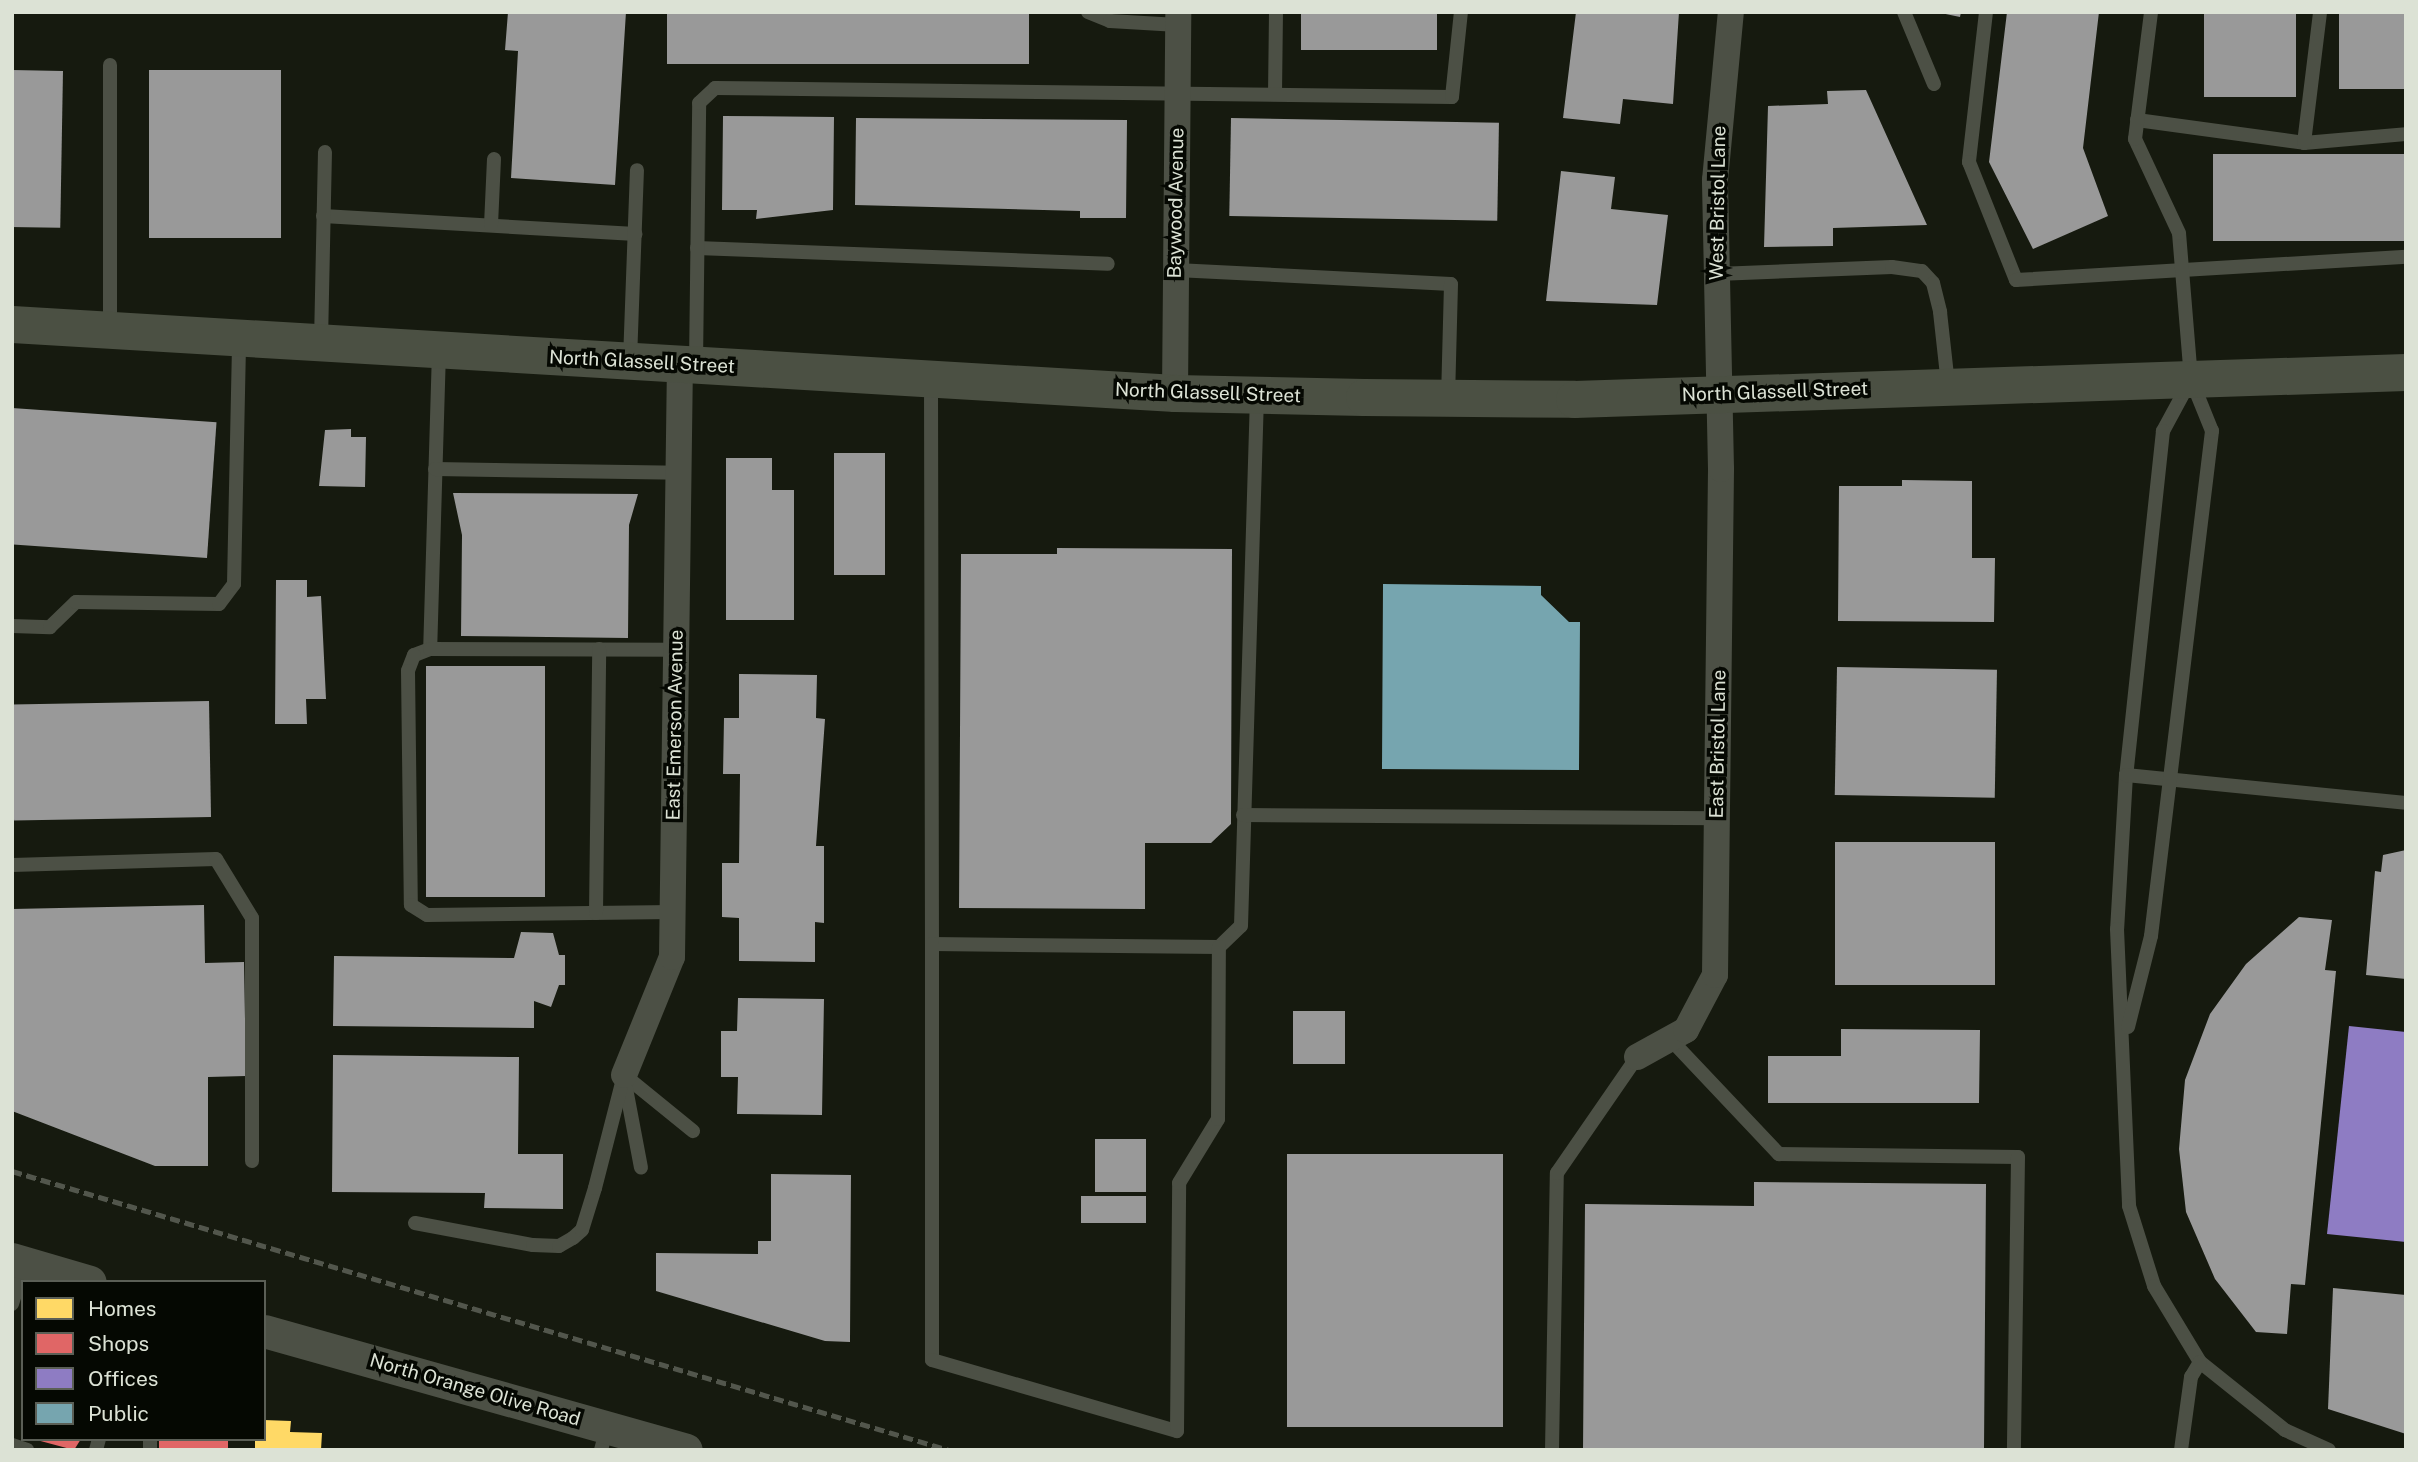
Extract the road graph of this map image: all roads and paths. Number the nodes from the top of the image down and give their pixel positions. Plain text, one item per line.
1 (1088, 12) edge
2 (1276, 12) edge
3 (1461, 12) edge
4 (1731, 12) edge
5 (1904, 12) edge
6 (1986, 12) edge
7 (2151, 12) edge
8 (2320, 12) edge
9 (1178, 19) edge
10 (110, 65) dead end
11 (1934, 84) dead end
12 (1177, 93) junction
13 (1275, 94) junction
14 (2137, 120) junction
15 (2406, 134) edge
16 (2304, 143) junction
17 (325, 152) dead end
18 (494, 159) dead end
19 (637, 170) dead end
20 (323, 216) junction
21 (491, 225) junction
22 (635, 234) junction
23 (697, 248) junction
24 (2406, 257) edge
25 (1108, 264) dead end
26 (2183, 268) junction
27 (1176, 270) junction
28 (1717, 274) junction
29 (12, 324) edge
30 (110, 330) junction
31 (239, 338) junction
32 (321, 343) junction
33 (439, 350) junction
34 (630, 362) junction
35 (688, 365) junction
36 (2406, 372) edge
37 (931, 379) junction
38 (2191, 379) junction
39 (1948, 386) junction
40 (1175, 393) junction
41 (1721, 393) junction
42 (1257, 395) junction
43 (1448, 398) junction
44 (435, 469) junction
45 (679, 472) junction
46 (12, 626) edge
47 (430, 649) junction
48 (599, 649) junction
49 (676, 650) junction
50 (2126, 775) junction
51 (2171, 779) junction
52 (2406, 803) edge
53 (1244, 815) junction
54 (1717, 818) junction
55 (12, 865) edge
56 (673, 912) junction
57 (597, 913) junction
58 (932, 944) junction
59 (1219, 947) junction
60 (2126, 1032) junction
61 (1672, 1041) junction
62 (1637, 1057) joint
63 (624, 1074) junction
64 (693, 1131) dead end
65 (251, 1161) dead end
66 (641, 1168) dead end
67 (415, 1223) dead end
68 (19, 1261) edge
69 (83, 1280) edge
70 (12, 1304) edge
71 (266, 1332) edge
72 (2200, 1362) junction
73 (604, 1439) edge
74 (12, 1445) edge
75 (27, 1450) edge
76 (686, 1450) edge
77 (1552, 1450) edge
78 (2014, 1450) edge
79 (2181, 1450) edge
80 (2329, 1450) edge

1 - 9 lane
2 - 13 lane
3 - 13 lane
4 - 28 street, West Bristol Lane
5 - 11 lane
6 - 26 lane
7 - 14 lane
8 - 16 lane
9 - 12 street, Baywood Avenue
10 - 30 lane
12 - 13 lane
12 - 23 lane
12 - 27 street, Baywood Avenue
14 - 16 lane
14 - 26 lane
15 - 16 lane
17 - 20 lane
18 - 21 lane
19 - 22 lane
20 - 21 lane
20 - 32 lane
21 - 22 lane
22 - 34 lane
23 - 25 lane
23 - 35 lane
24 - 26 lane
26 - 38 lane
27 - 40 street, Baywood Avenue
27 - 43 lane
28 - 39 lane
28 - 41 street, West Bristol Lane
29 - 30 main road, North Glassell Street
30 - 31 main road, North Glassell Street
31 - 32 main road, North Glassell Street
31 - 46 lane
32 - 33 main road, North Glassell Street
33 - 34 main road, North Glassell Street
33 - 44 lane
34 - 35 main road, North Glassell Street
35 - 37 main road, North Glassell Street
35 - 45 street, East Emerson Avenue
36 - 38 main road, North Glassell Street
37 - 40 main road, North Glassell Street
37 - 58 lane
38 - 39 main road, North Glassell Street
38 - 50 lane
38 - 51 lane
39 - 41 main road, North Glassell Street
40 - 42 main road, North Glassell Street
41 - 43 main road, North Glassell Street
41 - 54 street, East Bristol Lane
42 - 43 main road, North Glassell Street
42 - 53 lane
44 - 45 lane
44 - 47 lane
45 - 49 street, East Emerson Avenue
47 - 48 lane
47 - 57 lane
48 - 49 lane
48 - 57 lane
49 - 56 street, East Emerson Avenue
50 - 51 lane
50 - 60 lane
51 - 52 lane
51 - 60 lane
53 - 54 lane
53 - 59 lane
54 - 61 street, East Bristol Lane
55 - 65 lane
56 - 57 lane
56 - 63 street, East Emerson Avenue
58 - 59 lane
58 - 59 lane
60 - 72 lane
61 - 62 street, East Bristol Lane
61 - 78 lane
62 - 77 lane
63 - 64 lane
63 - 66 lane
63 - 67 lane
68 - 69 street
68 - 70 lane
71 - 73 street, North Orange Olive Road
72 - 79 lane
72 - 80 lane
73 - 76 street, North Orange Olive Road
74 - 75 lane

